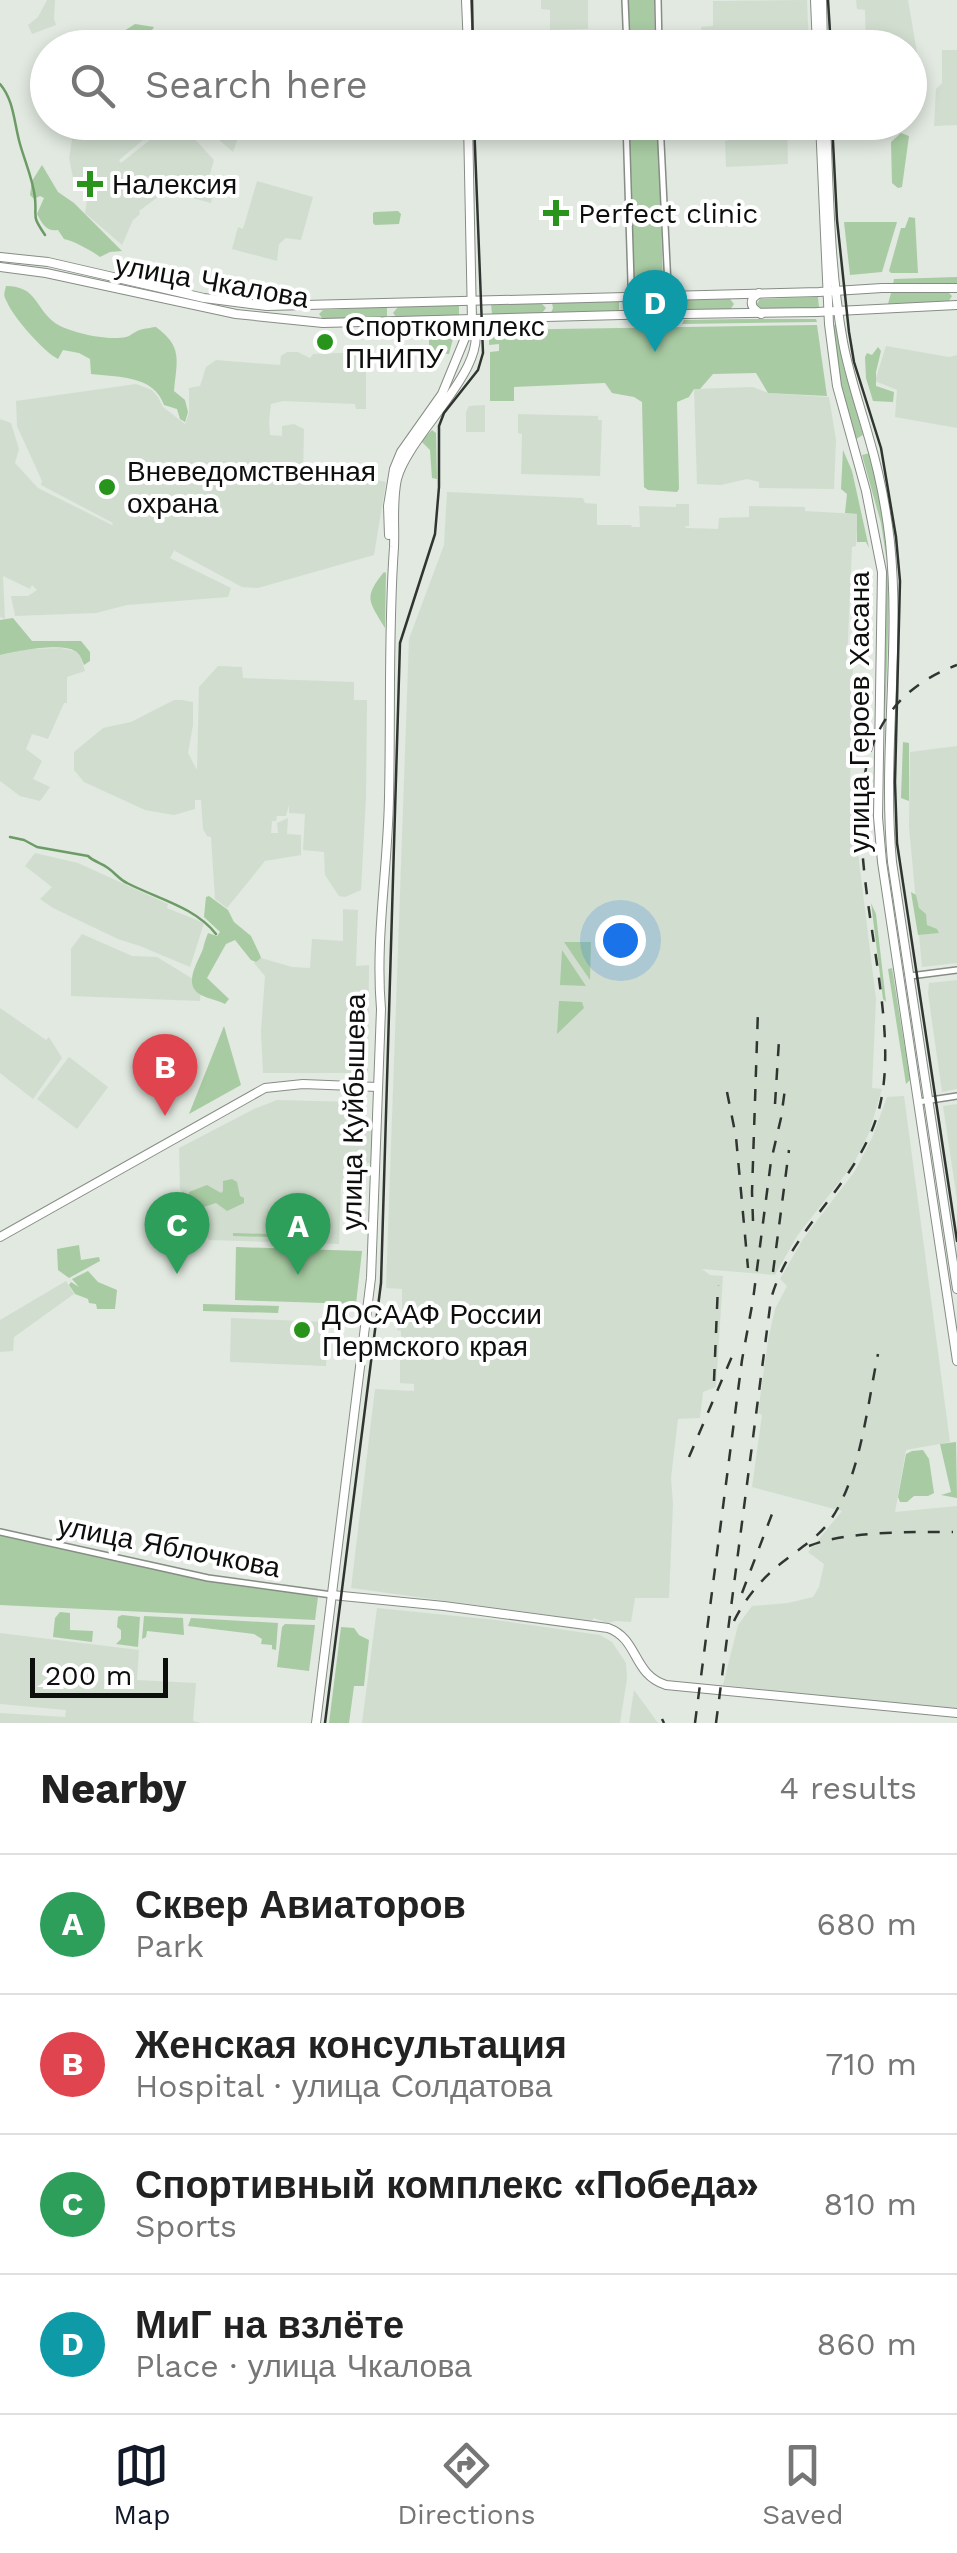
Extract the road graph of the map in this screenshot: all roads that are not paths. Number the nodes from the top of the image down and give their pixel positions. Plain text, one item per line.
1 (466, 0) edge
2 (625, 0) edge
3 (658, 0) edge
4 (818, 0) edge
5 (467, 30) edge
6 (626, 30) edge
7 (659, 30) edge
8 (819, 30) edge
9 (468, 140) edge
10 (627, 140) edge
11 (661, 140) edge
12 (824, 140) edge
13 (0, 257) edge
14 (0, 267) edge
15 (953, 288) edge
16 (832, 291) junction
17 (759, 293) junction
18 (728, 294) junction
19 (631, 296) junction
20 (678, 296) junction
21 (535, 298) junction
22 (472, 300) junction
23 (398, 302) junction
24 (953, 305) edge
25 (324, 306) junction
26 (833, 311) junction
27 (760, 314) junction
28 (632, 315) junction
29 (726, 315) junction
30 (538, 318) junction
31 (443, 320) junction
32 (472, 320) junction
33 (399, 322) junction
34 (323, 323) junction
35 (462, 347) junction
36 (870, 439) junction
37 (852, 444) junction
38 (392, 560) junction
39 (957, 970) edge
40 (910, 976) junction
41 (898, 978) junction
42 (378, 1087) junction
43 (957, 1096) edge
44 (923, 1101) junction
45 (0, 1237) edge
46 (957, 1290) edge
47 (957, 1362) edge
48 (0, 1532) edge
49 (332, 1595) junction
50 (957, 1714) edge
51 (316, 1723) edge

1 - 5 main road
2 - 6 street
3 - 7 street
4 - 8 main road
9 - 22 main road, улица Куйбышева
10 - 19 street
11 - 20 street
12 - 16 main road, улица Героев Хасана
13 - 25 main road, улица Чкалова
14 - 34 main road, улица Чкалова
15 - 16 main road, улица Чкалова
15 - 24 main road
16 - 17 main road, улица Чкалова
16 - 26 main road, улица Героев Хасана
17 - 18 main road, улица Чкалова
17 - 27 main road
18 - 20 main road, улица Чкалова
18 - 29 main road
19 - 20 main road, улица Чкалова
19 - 21 main road, улица Чкалова
19 - 28 street
21 - 22 main road, улица Чкалова
21 - 30 main road
22 - 23 main road, улица Чкалова
22 - 32 main road, улица Куйбышева
23 - 25 main road, улица Чкалова
23 - 33 main road
24 - 26 main road, улица Чкалова
25 - 34 main road
26 - 27 main road, улица Чкалова
26 - 36 main road, улица Героев Хасана
26 - 37 main road, улица Героев Хасана
27 - 29 main road, улица Чкалова
28 - 29 main road, улица Чкалова
28 - 30 main road, улица Чкалова
30 - 32 main road, улица Чкалова
31 - 32 main road, улица Чкалова
31 - 33 main road, улица Чкалова
31 - 35 main road
32 - 35 main road, улица Куйбышева
32 - 38 main road, улица Куйбышева
33 - 34 main road, улица Чкалова
35 - 38 main road, улица Куйбышева
36 - 37 main road
36 - 40 main road, улица Героев Хасана
37 - 41 main road, улица Героев Хасана
38 - 42 main road, улица Куйбышева
39 - 40 street
40 - 41 street
40 - 44 main road, улица Героев Хасана
41 - 44 main road, улица Героев Хасана
42 - 45 main road
42 - 49 main road, улица Куйбышева
43 - 44 street
44 - 46 main road, улица Героев Хасана
44 - 47 main road, улица Героев Хасана
48 - 49 street, улица Яблочкова
49 - 50 main road
49 - 51 main road, улица Куйбышева

